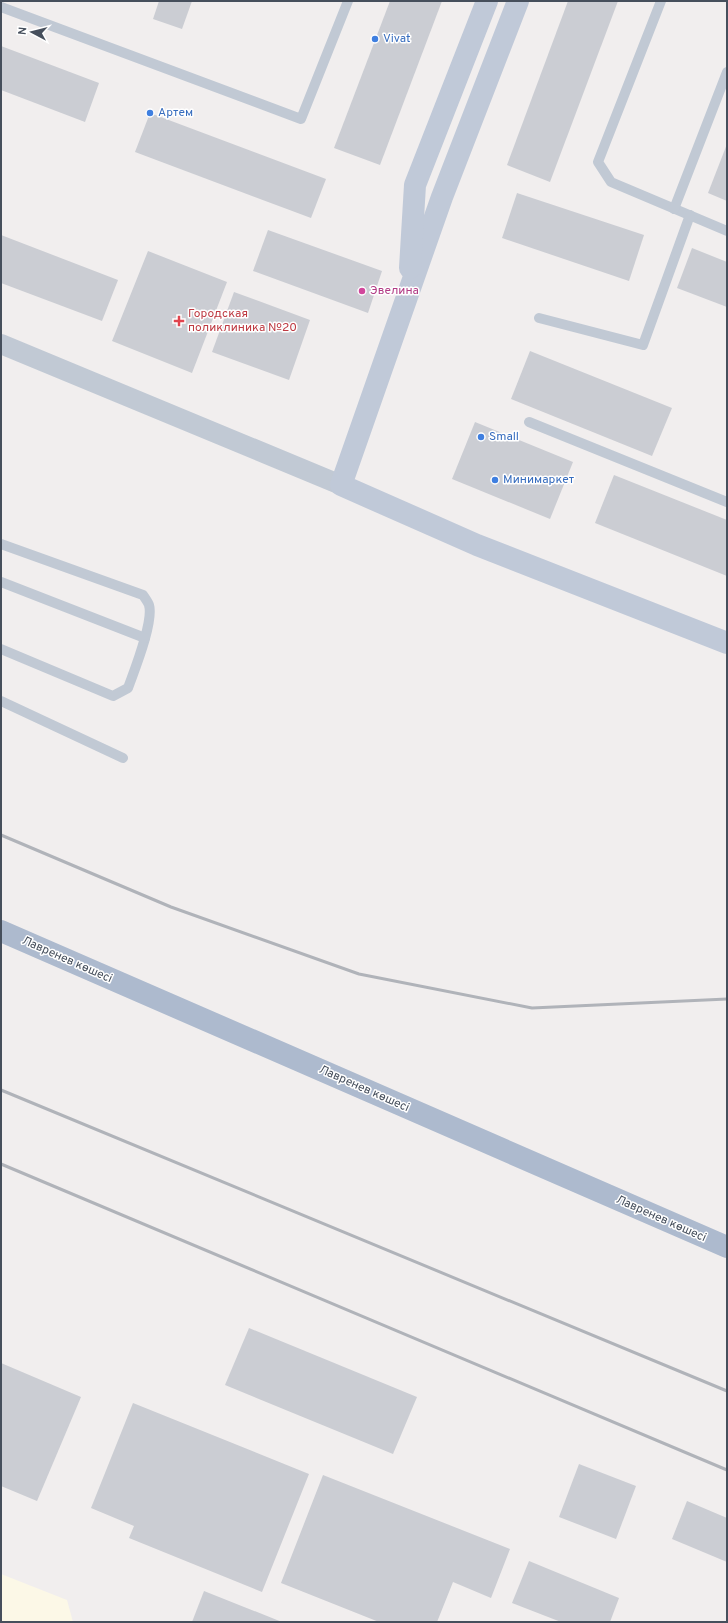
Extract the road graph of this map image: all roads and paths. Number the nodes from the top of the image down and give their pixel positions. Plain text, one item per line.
1 (348, 1) edge
2 (487, 1) edge
3 (518, 1) edge
4 (661, 1) edge
5 (1, 7) edge
6 (727, 72) edge
7 (674, 208) junction
8 (690, 215) junction
9 (727, 231) edge
10 (408, 297) junction
11 (539, 318) dead end
12 (1, 344) edge
13 (529, 422) dead end
14 (341, 486) junction
15 (727, 502) edge
16 (1, 544) edge
17 (1, 582) edge
18 (145, 638) junction
19 (727, 642) edge
20 (1, 649) edge
21 (1, 701) edge
22 (123, 758) dead end
23 (1, 931) edge
24 (727, 1247) edge

1 - 5 lane
2 - 10 street
3 - 10 street
4 - 7 lane
6 - 7 lane
7 - 8 lane
8 - 9 lane
8 - 11 lane
10 - 14 street
12 - 14 street
13 - 15 lane
14 - 19 street
16 - 18 lane
17 - 18 lane
18 - 20 lane
21 - 22 lane
23 - 24 main road, Лавренев көшесі

